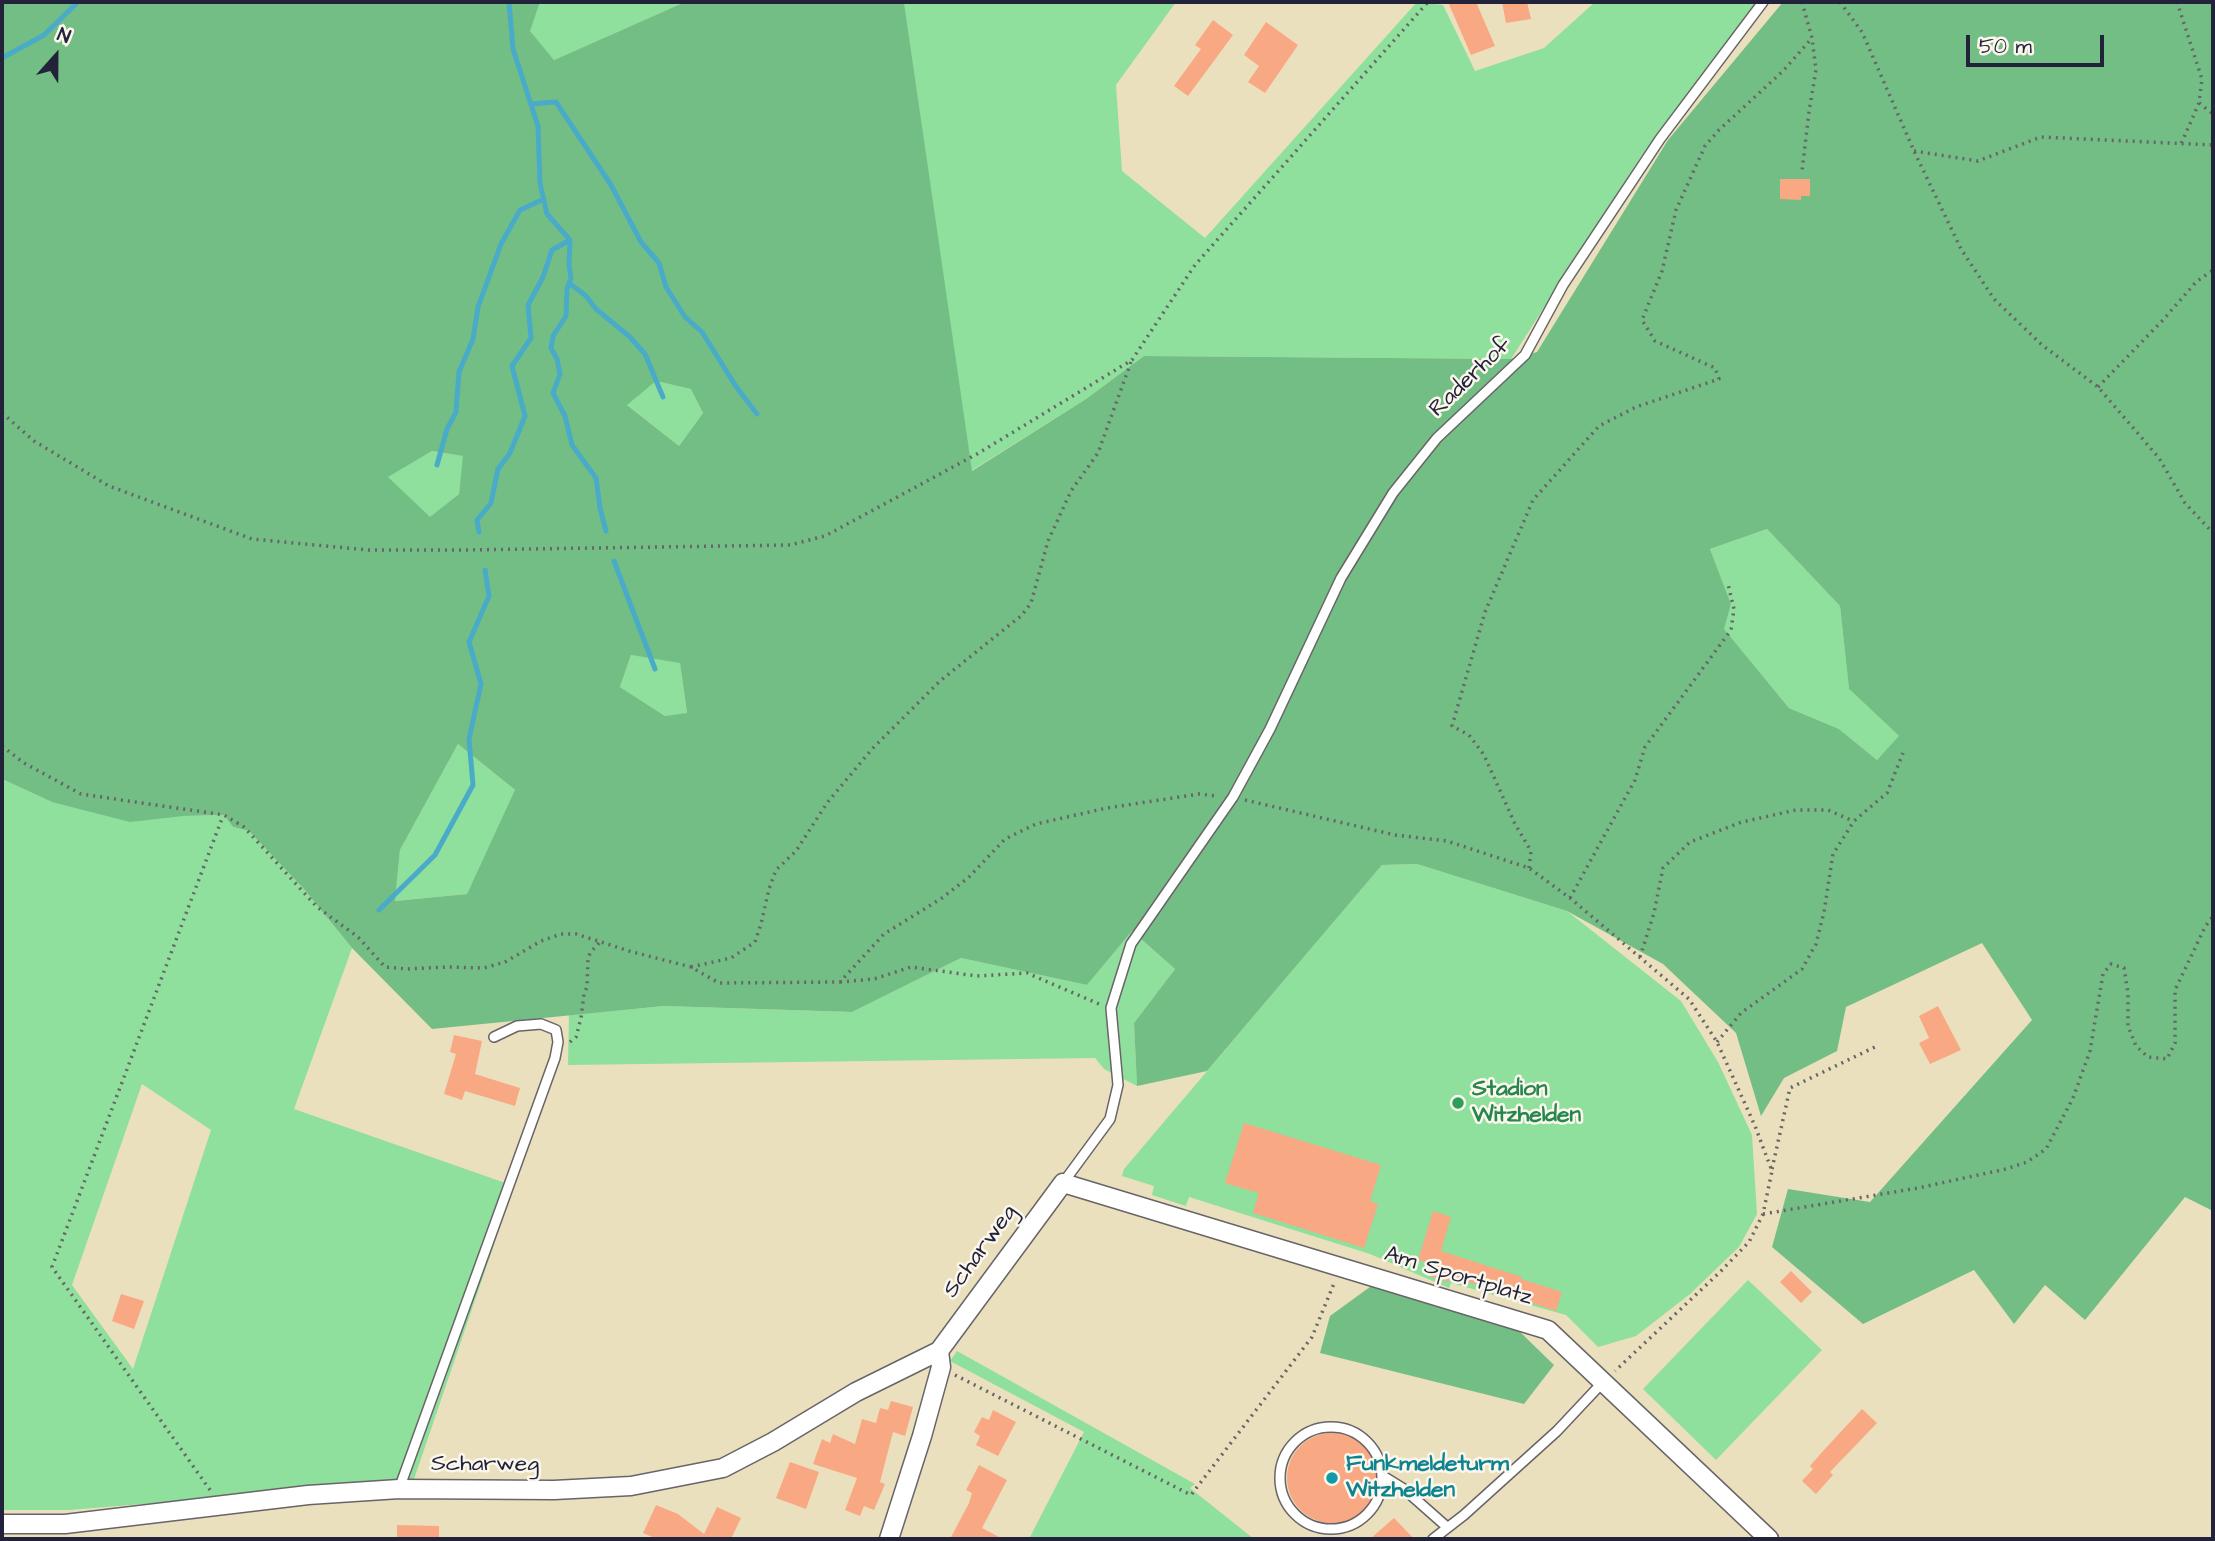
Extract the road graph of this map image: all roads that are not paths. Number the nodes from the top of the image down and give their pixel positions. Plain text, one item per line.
1 (1763, 2) edge
2 (494, 1037) dead end
3 (1063, 1183) junction
4 (940, 1359) junction
5 (1603, 1382) junction
6 (1383, 1476) junction
7 (399, 1489) junction
8 (2, 1524) edge
9 (1447, 1528) junction
10 (889, 1539) edge
11 (1433, 1539) edge
12 (1769, 1539) edge

1 - 3 lane, Raderhof
2 - 7 lane
3 - 4 street, Scharweg
3 - 5 street, Am Sportplatz
4 - 7 street, Scharweg
4 - 10 street, Scharweg
5 - 9 lane
5 - 12 street, Am Sportplatz
6 - 6 lane
6 - 9 lane
7 - 8 street, Scharweg
9 - 11 lane

